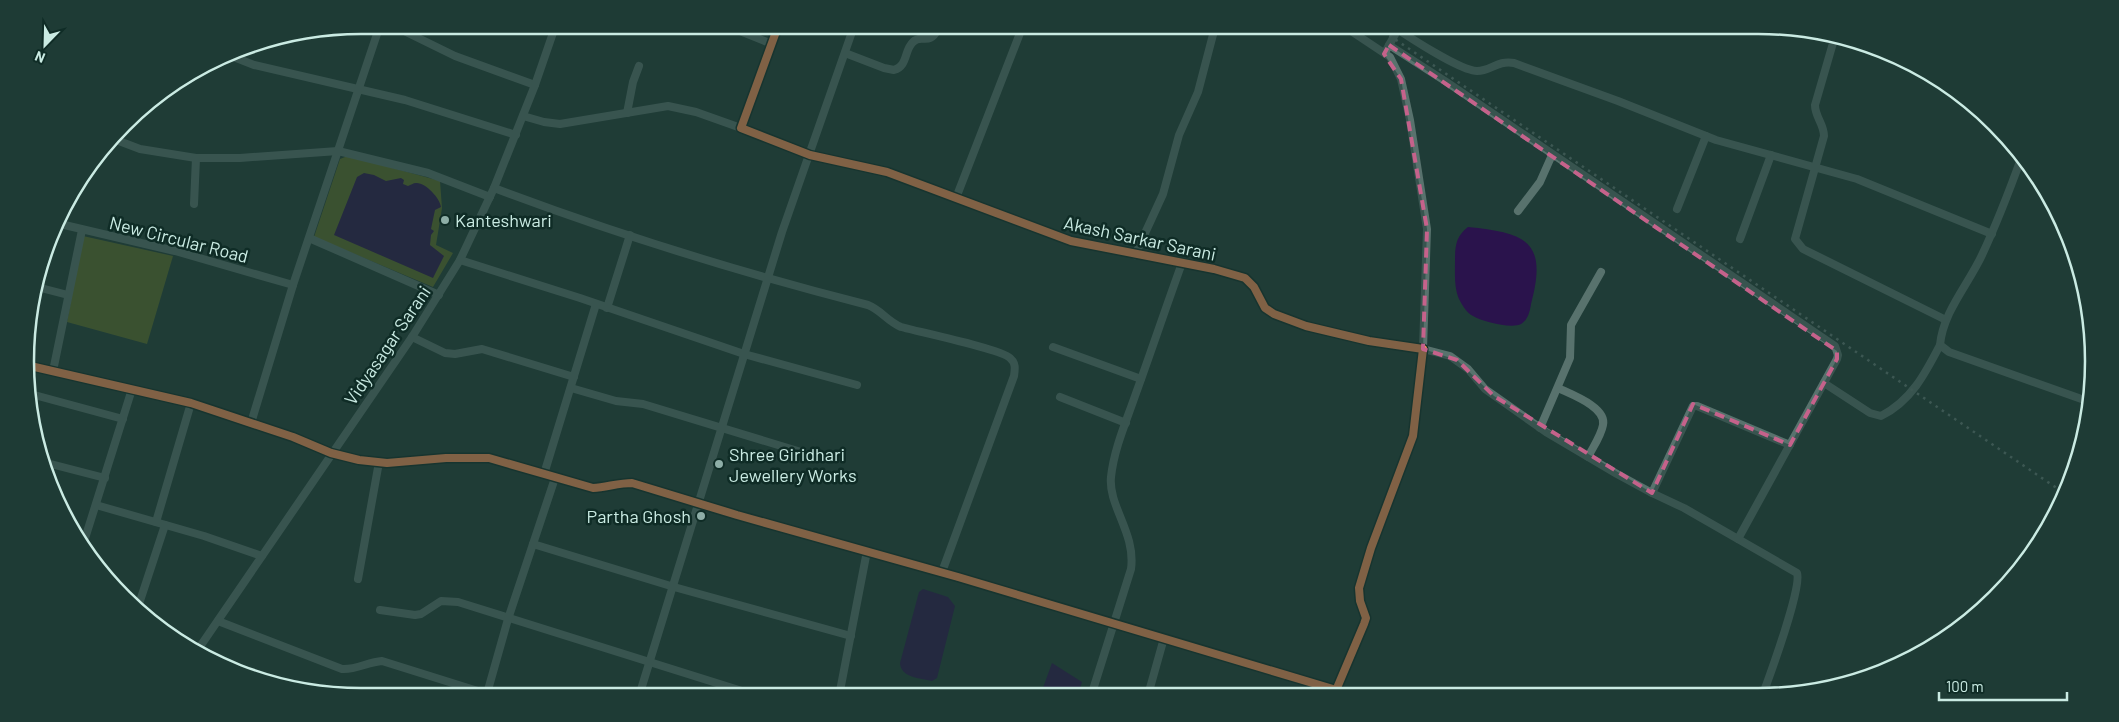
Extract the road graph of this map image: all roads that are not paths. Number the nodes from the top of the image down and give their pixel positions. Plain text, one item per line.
1 (377, 34) edge
2 (410, 34) edge
3 (553, 34) edge
4 (746, 34) edge
5 (775, 34) edge
6 (852, 34) edge
7 (935, 34) edge
8 (1020, 34) edge
9 (1214, 34) edge
10 (1355, 34) edge
11 (1394, 34) edge
12 (1406, 34) edge
13 (1833, 43) edge
14 (772, 44) junction
15 (1389, 45) junction
16 (845, 53) junction
17 (1384, 54) junction
18 (237, 58) edge
19 (639, 66) dead end
20 (535, 85) junction
21 (360, 89) junction
22 (627, 113) junction
23 (523, 116) junction
24 (741, 128) junction
25 (516, 135) junction
26 (1706, 136) junction
27 (119, 141) edge
28 (338, 151) junction
29 (1772, 154) junction
30 (810, 155) junction
31 (1552, 155) junction
32 (196, 158) junction
33 (2019, 164) edge
34 (1814, 166) junction
35 (494, 188) junction
36 (490, 196) junction
37 (956, 198) junction
38 (194, 204) dead end
39 (1677, 209) dead end
40 (1518, 211) dead end
41 (63, 225) edge
42 (82, 230) junction
43 (1992, 234) junction
44 (630, 235) junction
45 (309, 238) junction
46 (1740, 239) dead end
47 (1135, 255) junction
48 (459, 263) junction
49 (1182, 263) junction
50 (1601, 272) dead end
51 (768, 278) junction
52 (293, 285) junction
53 (42, 288) edge
54 (68, 295) junction
55 (439, 295) junction
56 (596, 304) junction
57 (607, 308) junction
58 (1946, 320) junction
59 (412, 337) junction
60 (1940, 345) junction
61 (1053, 347) dead end
62 (1423, 350) junction
63 (744, 354) junction
64 (34, 367) edge
65 (53, 371) junction
66 (574, 377) junction
67 (1141, 379) junction
68 (1824, 383) junction
69 (856, 385) dead end
70 (571, 388) junction
71 (1558, 388) junction
72 (132, 389) junction
73 (36, 395) edge
74 (1060, 397) dead end
75 (2083, 399) edge
76 (191, 403) junction
77 (123, 419) junction
78 (251, 423) junction
79 (1126, 423) junction
80 (722, 426) junction
81 (1540, 428) junction
82 (1790, 445) junction
83 (331, 453) junction
84 (1588, 457) junction
85 (824, 459) dead end
86 (379, 462) junction
87 (50, 464) edge
88 (544, 474) junction
89 (104, 478) junction
90 (555, 478) junction
91 (1652, 493) junction
92 (699, 503) junction
93 (96, 505) junction
94 (156, 522) junction
95 (164, 524) junction
96 (85, 537) edge
97 (1738, 539) junction
98 (533, 544) junction
99 (866, 551) junction
100 (262, 556) junction
101 (942, 572) junction
102 (358, 579) dead end
103 (674, 587) junction
104 (140, 602) edge
105 (380, 610) dead end
106 (508, 619) junction
107 (218, 621) junction
108 (1114, 623) junction
109 (851, 636) junction
110 (1164, 638) junction
111 (200, 646) edge
112 (650, 662) junction
113 (721, 684) junction
114 (465, 688) edge
115 (488, 688) edge
116 (642, 688) edge
117 (719, 688) edge
118 (733, 688) edge
119 (841, 688) edge
120 (1094, 688) edge
121 (1150, 688) edge
122 (1319, 688) edge
123 (1337, 688) edge
124 (1766, 688) edge

1 - 21 street
2 - 20 street
3 - 20 street, Vidyasagar Sarani
4 - 14 street
5 - 14 street
6 - 16 street
7 - 16 street
8 - 37 street
9 - 47 street
10 - 17 street
11 - 15 street
12 - 26 street
13 - 34 street
14 - 24 street
15 - 17 street
15 - 31 street
16 - 30 street
17 - 62 street
18 - 21 street
19 - 22 street
20 - 23 street, Vidyasagar Sarani
21 - 25 street
21 - 28 street
22 - 23 street, Akash Sarkar Sarani
22 - 24 street, Akash Sarkar Sarani
23 - 25 street, Vidyasagar Sarani
24 - 30 street, Akash Sarkar Sarani
25 - 35 street, Vidyasagar Sarani
26 - 29 street
26 - 39 street
27 - 32 street
28 - 32 street
28 - 36 street
28 - 45 street
29 - 34 street
29 - 46 street
30 - 37 street, Akash Sarkar Sarani
30 - 51 street
31 - 40 street
31 - 68 street
32 - 38 street
33 - 43 street
34 - 43 street
34 - 58 street
35 - 36 street, Vidyasagar Sarani
35 - 44 street
36 - 48 street, Vidyasagar Sarani
37 - 47 street, Akash Sarkar Sarani
41 - 42 street, New Circular Road
42 - 52 street, New Circular Road
42 - 54 street
43 - 58 street
44 - 51 street
44 - 57 street
45 - 52 street
45 - 55 street
47 - 49 street, Akash Sarkar Sarani
48 - 55 street, Vidyasagar Sarani
48 - 56 street
49 - 62 street, Akash Sarkar Sarani
49 - 67 street
50 - 71 street
51 - 63 street
51 - 101 street
52 - 78 street
53 - 54 street
54 - 65 street
55 - 59 street, Vidyasagar Sarani
56 - 57 street
56 - 66 street
57 - 63 street
58 - 60 street
59 - 66 street
59 - 83 street, Vidyasagar Sarani
60 - 68 street
60 - 75 street
61 - 67 street
62 - 81 street, Akash Sarkar Sarani
62 - 123 street
63 - 69 street
63 - 80 street
64 - 65 street
65 - 72 street
66 - 70 street
67 - 79 street
68 - 82 street
70 - 80 street
70 - 88 street
71 - 81 street
71 - 84 street
72 - 76 street
72 - 77 street
73 - 77 street
74 - 79 street
76 - 78 street
76 - 94 street
77 - 89 street
78 - 83 street
79 - 108 street
80 - 85 street
80 - 92 street
81 - 84 street, Akash Sarkar Sarani
82 - 91 street
82 - 97 street
83 - 86 street
83 - 100 street, Vidyasagar Sarani
84 - 91 street, Akash Sarkar Sarani
86 - 88 street
86 - 102 street
87 - 89 street
88 - 90 street
89 - 93 street
90 - 92 street
90 - 98 street
91 - 97 street, Akash Sarkar Sarani
92 - 99 street
92 - 103 street
93 - 94 street
93 - 96 street
94 - 95 street
95 - 100 street
95 - 104 street
97 - 124 street, Akash Sarkar Sarani
98 - 103 street
98 - 106 street
99 - 101 street
99 - 109 street
100 - 107 street, Vidyasagar Sarani
101 - 108 street
103 - 109 street
103 - 112 street
105 - 106 street
106 - 112 street
106 - 115 street
107 - 111 street, Vidyasagar Sarani
107 - 114 street
108 - 110 street
108 - 120 street
109 - 119 street
110 - 121 street
110 - 122 street
112 - 113 street
112 - 116 street
113 - 117 street
113 - 118 street

